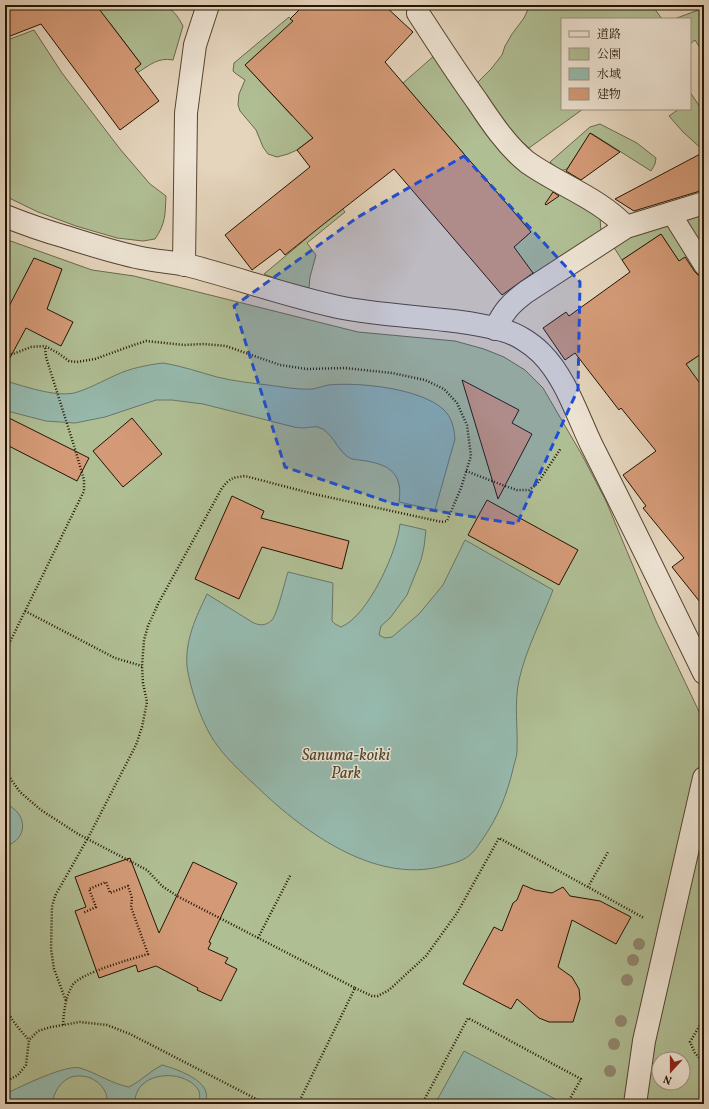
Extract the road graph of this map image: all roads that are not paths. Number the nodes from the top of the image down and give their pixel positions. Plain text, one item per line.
1 (208, 5) edge
2 (418, 8) edge
3 (704, 203) edge
4 (671, 213) junction
5 (5, 216) edge
6 (626, 227) junction
7 (184, 265) junction
8 (704, 266) edge
9 (495, 329) junction
10 (704, 673) edge
11 (704, 778) edge
12 (635, 1104) edge

1 - 7 street
2 - 6 street
3 - 4 street
4 - 6 street
4 - 8 lane
5 - 7 street
6 - 9 street
7 - 9 street
9 - 10 street
11 - 12 street

